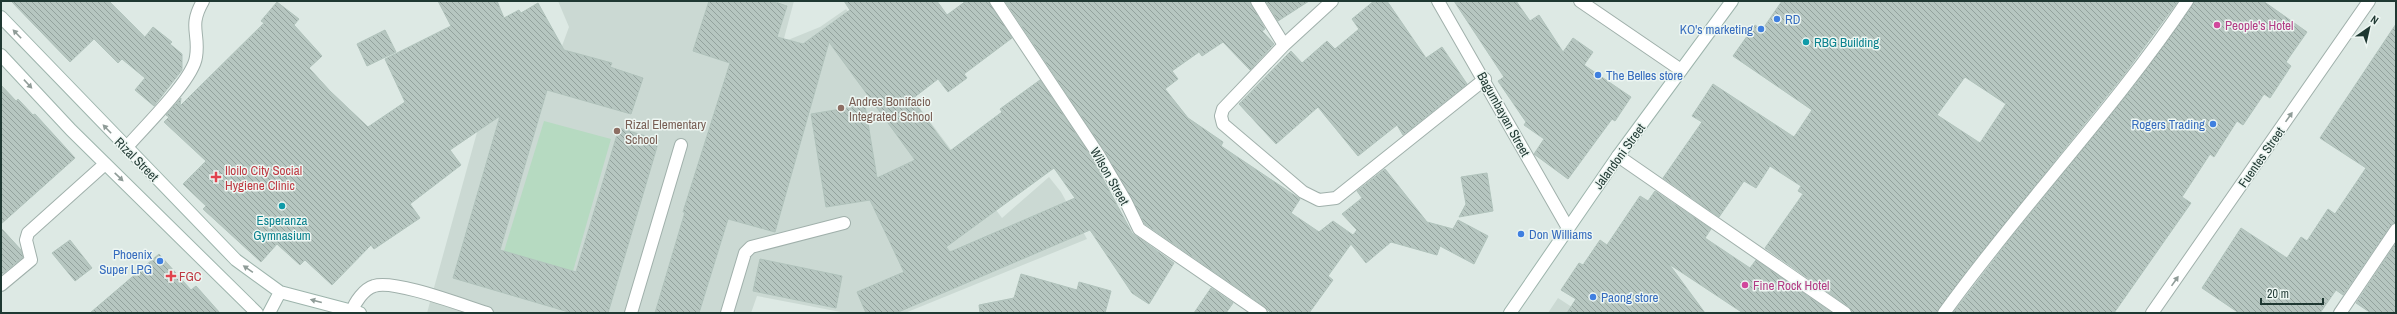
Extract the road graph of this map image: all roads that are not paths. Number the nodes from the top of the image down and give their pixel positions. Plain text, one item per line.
1 (203, 1) edge
2 (996, 1) edge
3 (1257, 1) edge
4 (1332, 1) edge
5 (1438, 1) edge
6 (1580, 1) edge
7 (1732, 1) edge
8 (2188, 1) edge
9 (2369, 1) edge
10 (1, 17) edge
11 (1284, 45) junction
12 (1, 55) edge
13 (1682, 70) junction
14 (1485, 80) junction
15 (681, 145) dead end
16 (126, 148) junction
17 (1618, 156) junction
18 (105, 164) junction
19 (844, 223) dead end
20 (1568, 228) junction
21 (2396, 230) edge
22 (1, 285) edge
23 (280, 292) junction
24 (354, 312) edge
25 (257, 313) edge
26 (269, 313) edge
27 (487, 313) edge
28 (631, 313) edge
29 (727, 313) edge
30 (1261, 313) edge
31 (1510, 313) edge
32 (1844, 313) edge
33 (1944, 313) edge
34 (2152, 313) edge
35 (2340, 313) edge

1 - 16 street
2 - 30 street, Wilson Street
3 - 11 street
4 - 11 street
5 - 14 street, Bagumbayan Street
6 - 13 street
7 - 13 street, Jalandoni Street
8 - 33 street
34 -> 9 street, Fuentes Street
16 -> 10 street, Rizal Street
11 - 14 street
12 -> 18 street, Rizal Street
13 - 17 street, Jalandoni Street
14 - 20 street, Bagumbayan Street
15 - 28 street
23 -> 16 street, Rizal Street
17 - 20 street, Jalandoni Street
17 - 32 street
18 - 22 street
18 -> 25 street, Rizal Street
19 - 29 street
20 - 31 street, Jalandoni Street
21 - 35 street
24 -> 23 street
23 - 26 street
24 - 27 street

